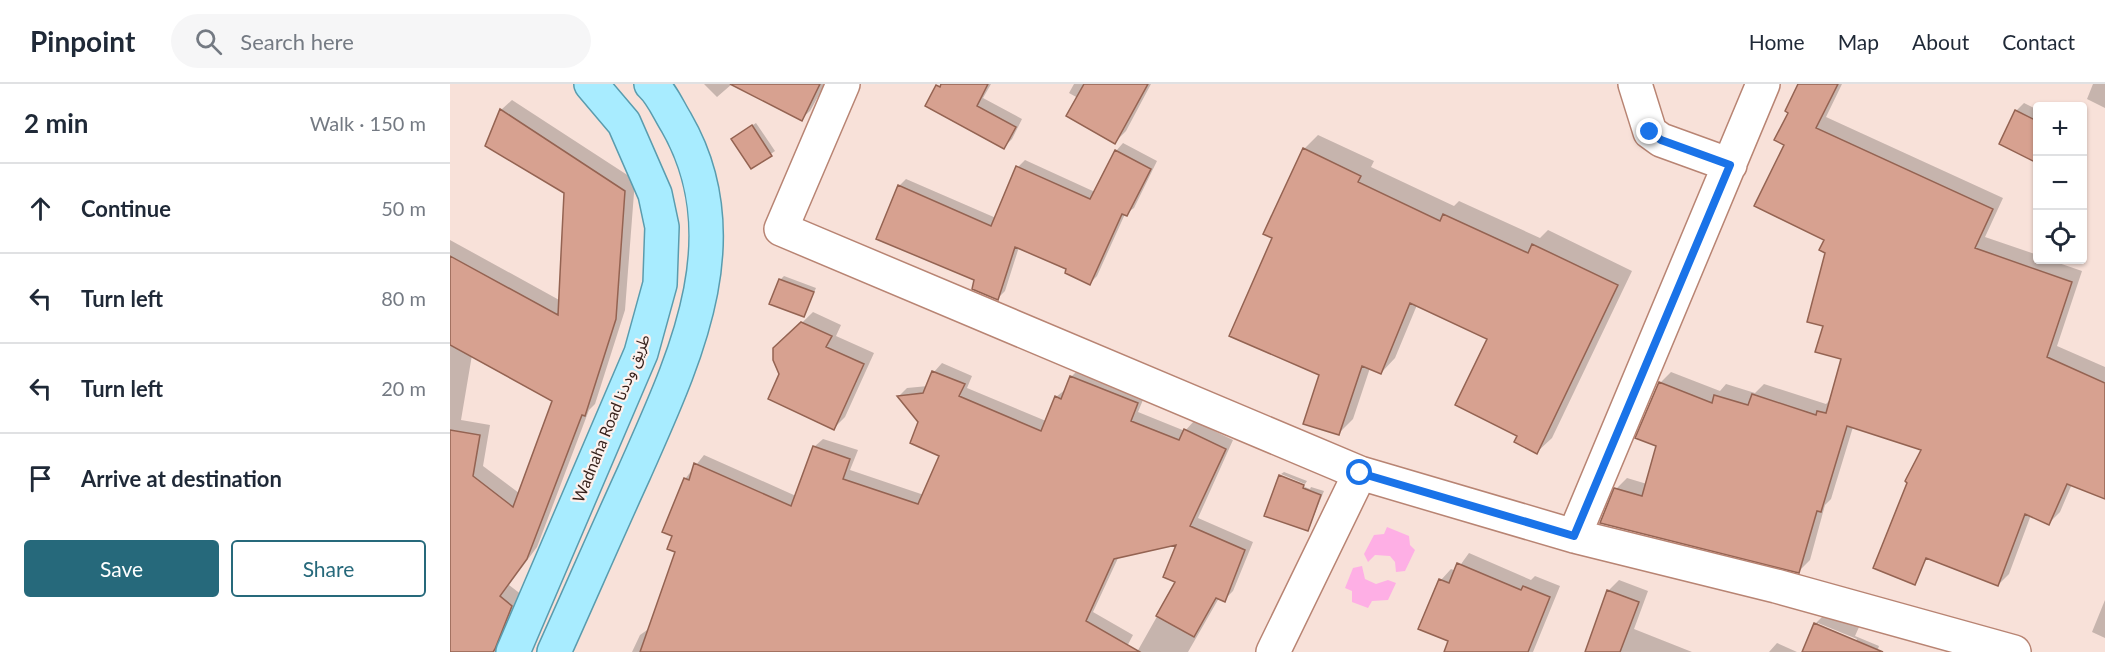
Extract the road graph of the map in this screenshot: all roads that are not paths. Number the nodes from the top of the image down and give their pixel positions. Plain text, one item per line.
1 (591, 84) edge
2 (651, 84) edge
3 (843, 84) edge
4 (1635, 84) edge
5 (1763, 84) edge
6 (1730, 165) junction
7 (1360, 473) junction
8 (1574, 536) junction
9 (513, 652) edge
10 (554, 652) edge
11 (1273, 652) edge
12 (2014, 652) edge

1 - 9 main road, Wadnaha Road طريق وددنا
2 - 10 main road
3 - 7 street
4 - 6 street
5 - 6 street
6 - 8 street
7 - 8 street
7 - 11 street
8 - 12 street

